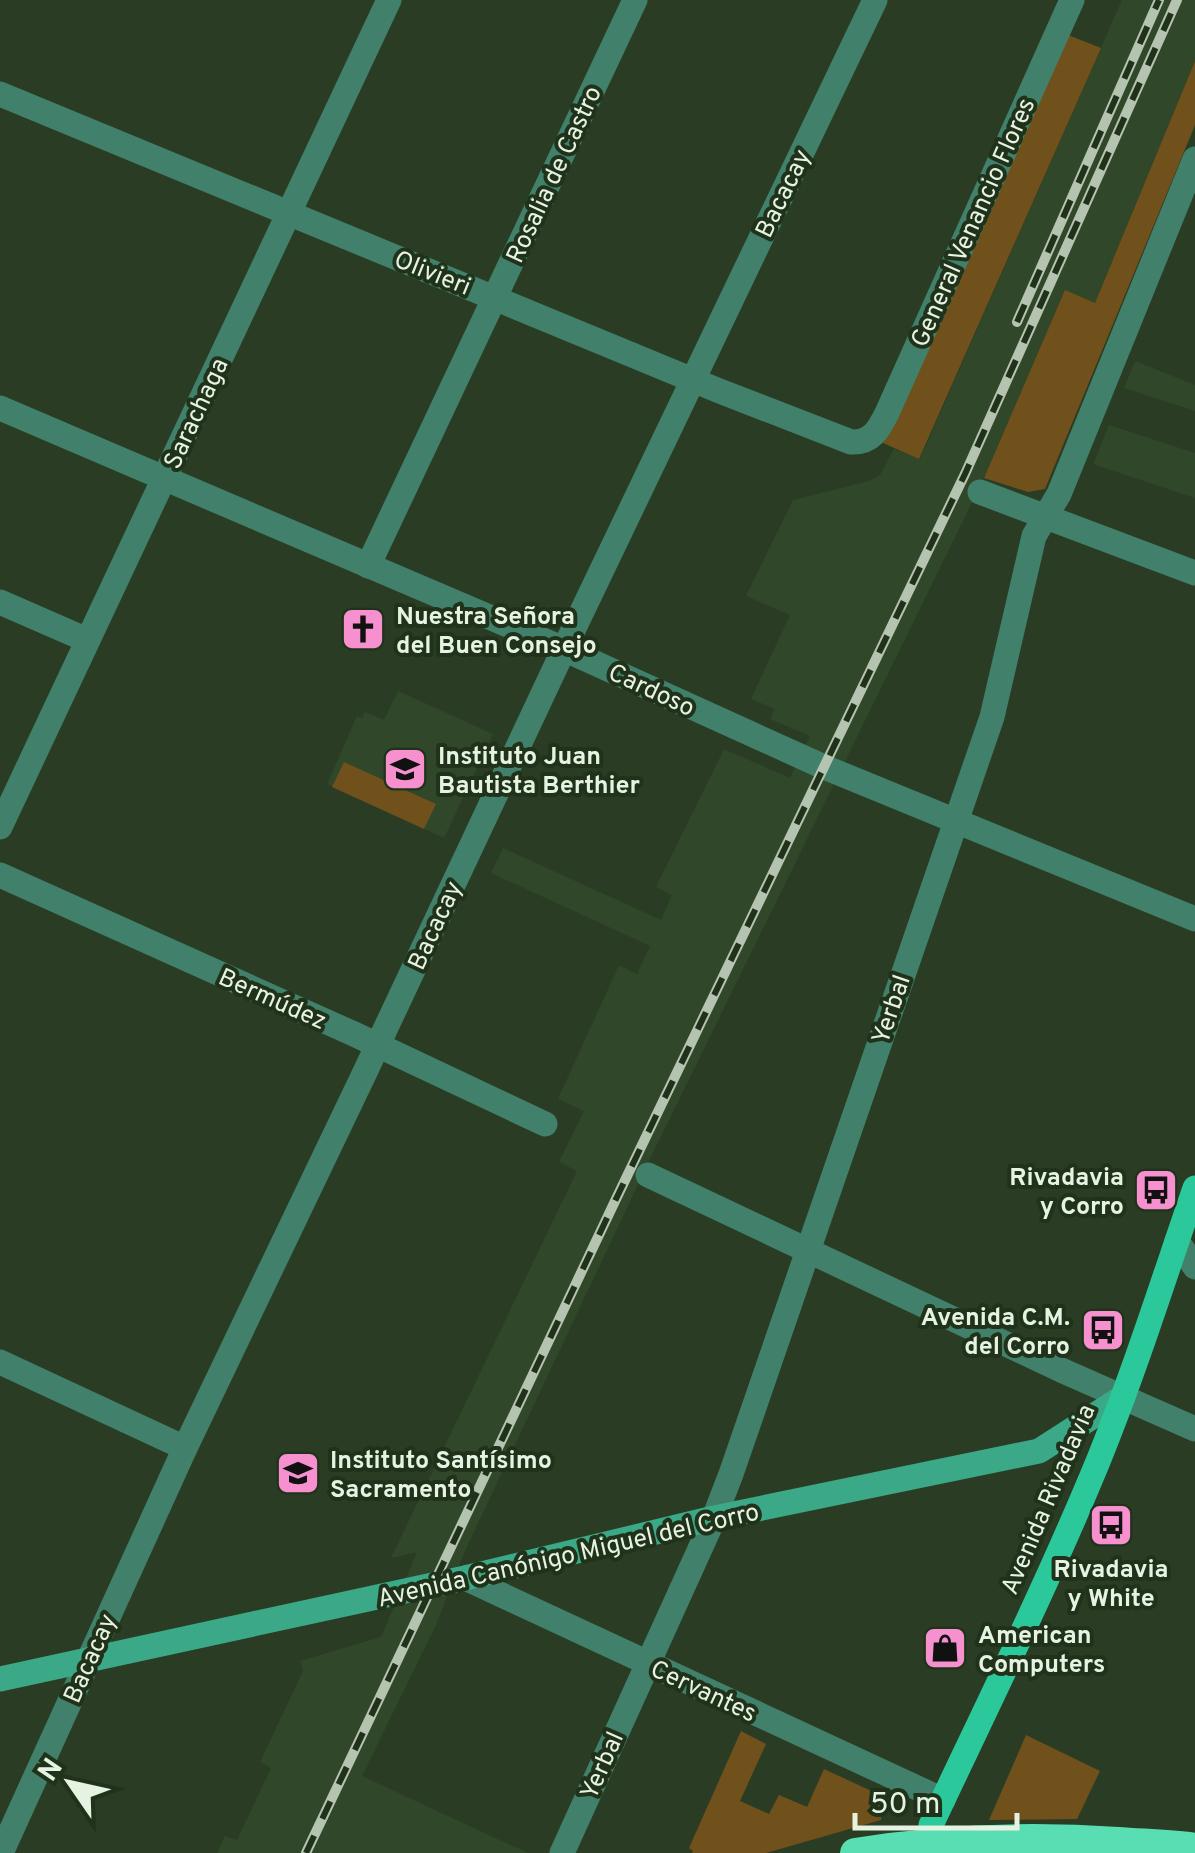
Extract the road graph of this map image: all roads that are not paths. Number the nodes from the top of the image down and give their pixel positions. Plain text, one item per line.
1 (389, 0) edge
2 (635, 0) edge
3 (875, 0) edge
4 (1072, 0) edge
5 (0, 94) edge
6 (1195, 159) edge
7 (289, 214) junction
8 (495, 297) junction
9 (693, 380) junction
10 (0, 408) edge
11 (866, 440) joint
12 (165, 477) junction
13 (980, 492) dead end
14 (1046, 517) junction
15 (368, 566) junction
16 (1195, 573) edge
17 (0, 602) edge
18 (87, 640) junction
19 (564, 649) junction
20 (956, 820) junction
21 (0, 827) edge
22 (0, 875) edge
23 (1195, 920) edge
24 (378, 1045) junction
25 (545, 1124) dead end
26 (648, 1174) dead end
27 (1195, 1188) edge
28 (1177, 1241) junction
29 (806, 1250) junction
30 (1195, 1267) edge
31 (0, 1362) edge
32 (1123, 1398) junction
33 (1195, 1429) edge
34 (185, 1448) junction
35 (714, 1518) junction
36 (465, 1578) junction
37 (89, 1658) junction
38 (647, 1664) junction
39 (0, 1679) edge
40 (943, 1800) junction
41 (931, 1825) dead end
42 (1195, 1848) edge
43 (0, 1853) edge
44 (562, 1853) edge
45 (855, 1853) edge

1 - 7 street, Sarachaga
2 - 8 street, Rosalia de Castro
3 - 9 street, Bacacay
4 - 11 street, General Venancio Flores
5 - 7 street, Olivieri
6 - 14 street, Yerbal
7 - 8 street, Olivieri
7 - 12 street, Sarachaga
8 - 9 street, Olivieri
8 - 15 street, Rosalia de Castro
9 - 11 street, Olivieri
9 - 19 street, Bacacay
10 - 12 street, Cardoso
12 - 15 street, Cardoso
12 - 18 street, Sarachaga
13 - 14 street
14 - 16 street
14 - 20 street, Yerbal
15 - 19 street, Cardoso
17 - 18 street
18 - 21 street, Sarachaga
19 - 20 street, Cardoso
19 - 24 street, Bacacay
20 - 23 street, Cardoso
20 - 29 street, Yerbal
22 - 24 street, Bermúdez
24 - 25 street, Bermúdez
24 - 34 street, Bacacay
26 - 29 street
27 - 28 main road, Avenida Rivadavia
28 - 30 street
28 - 32 main road, Avenida Rivadavia
29 - 32 street
29 - 35 street, Yerbal
31 - 34 street
32 - 33 street
32 - 35 street, Avenida Canónigo Miguel del Corro
32 - 40 main road, Avenida Rivadavia
34 - 37 street, Bacacay
35 - 36 street, Avenida Canónigo Miguel del Corro
35 - 38 street, Yerbal
36 - 37 street, Avenida Canónigo Miguel del Corro
36 - 38 street, Cervantes
37 - 39 street, Avenida Canónigo Miguel del Corro
37 - 43 street, Bacacay
38 - 40 street, Cervantes
38 - 44 street, Yerbal
40 - 41 main road, Avenida Rivadavia
42 - 45 highway, bridge

